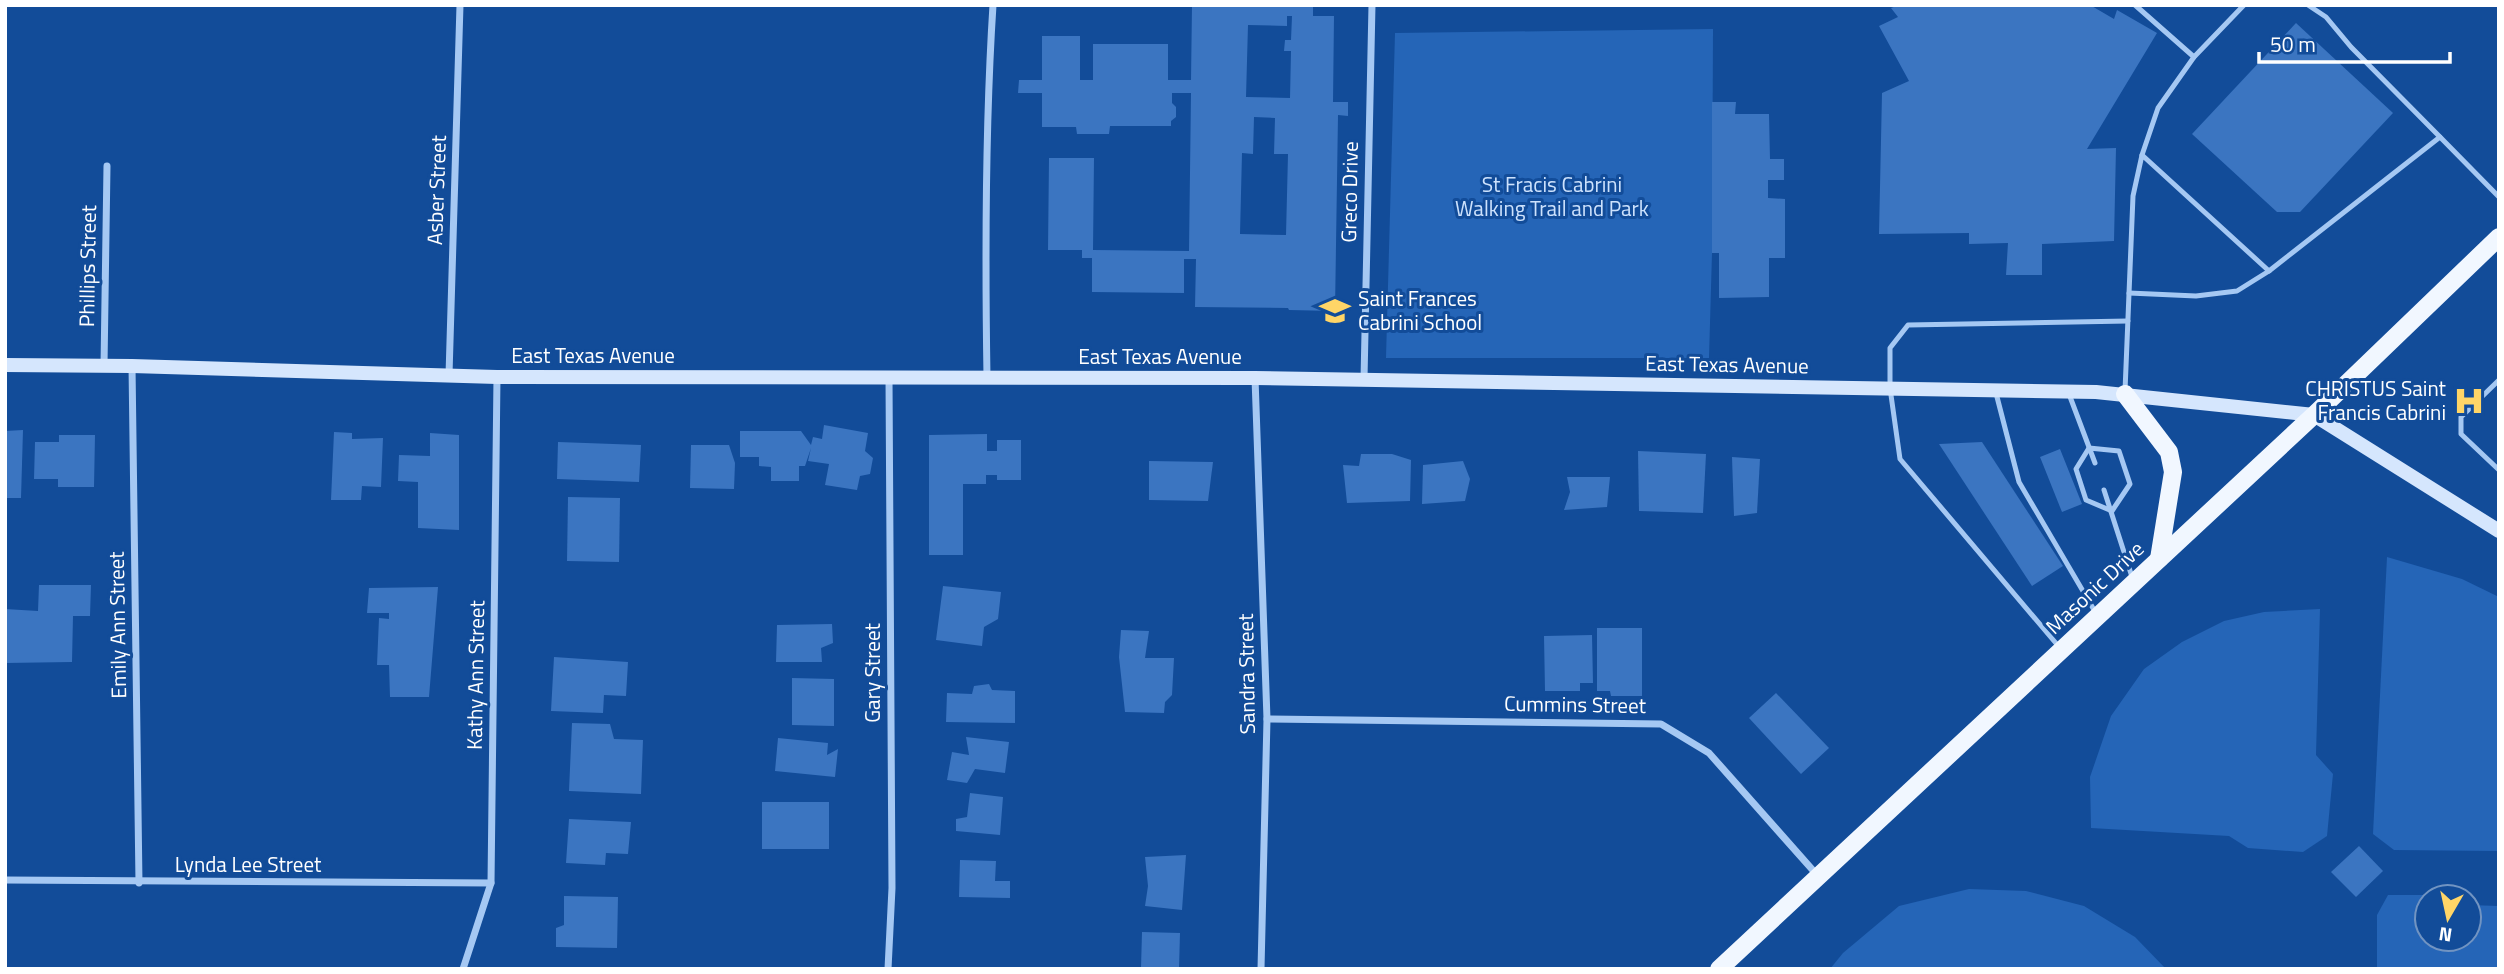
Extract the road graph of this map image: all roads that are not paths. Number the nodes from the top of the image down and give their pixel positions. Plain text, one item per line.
1 (460, 5) edge
2 (993, 5) edge
3 (1372, 5) edge
4 (2135, 5) edge
5 (2244, 5) edge
6 (2308, 5) edge
7 (2194, 58) junction
8 (2440, 137) junction
9 (2142, 155) junction
10 (107, 166) dead end
11 (2499, 197) edge
12 (2499, 237) edge
13 (2269, 271) junction
14 (2129, 293) junction
15 (2128, 321) junction
16 (5, 365) edge
17 (104, 366) junction
18 (132, 366) junction
19 (449, 376) junction
20 (889, 376) junction
21 (497, 377) junction
22 (987, 377) junction
23 (1255, 378) junction
24 (1364, 380) junction
25 (2499, 380) edge
26 (1889, 388) junction
27 (1995, 390) junction
28 (2067, 391) junction
29 (2125, 394) junction
30 (2314, 415) junction
31 (2089, 448) junction
32 (2095, 463) dead end
33 (2499, 470) edge
34 (2104, 490) dead end
35 (2112, 511) junction
36 (2499, 531) edge
37 (2159, 559) junction
38 (2134, 583) junction
39 (2098, 616) junction
40 (2061, 650) junction
41 (1267, 719) junction
42 (1818, 877) junction
43 (5, 880) edge
44 (139, 883) junction
45 (491, 883) junction
46 (463, 969) edge
47 (888, 969) edge
48 (1261, 969) edge
49 (1719, 969) edge

1 - 19 street, Asber Street
2 - 22 street
3 - 24 street, Greco Drive
4 - 7 lane
5 - 7 lane
6 - 8 lane
7 - 9 lane
8 - 11 lane
8 - 13 lane
9 - 13 lane
9 - 14 lane
10 - 17 street, Phillips Street
12 - 30 main road, Masonic Drive
13 - 14 lane
14 - 15 lane
15 - 26 lane
15 - 29 lane
16 - 17 street, East Texas Avenue
17 - 18 street, East Texas Avenue
18 - 19 street, East Texas Avenue
18 - 44 street, Emily Ann Street
19 - 21 street, East Texas Avenue
20 - 21 street, East Texas Avenue
20 - 22 street, East Texas Avenue
20 - 47 street, Gary Street
21 - 45 street, Kathy Ann Street
22 - 23 street, East Texas Avenue
23 - 24 street, East Texas Avenue
23 - 41 street, Sandra Street
24 - 26 street, East Texas Avenue
25 - 33 lane
26 - 27 street, East Texas Avenue
26 - 40 lane
27 - 28 street, East Texas Avenue
27 - 39 lane
28 - 29 street, East Texas Avenue
28 - 31 lane
29 - 30 street, East Texas Avenue
29 - 37 main road
30 - 36 street
30 - 37 main road, Masonic Drive
31 - 32 lane
31 - 35 lane
31 - 35 lane
34 - 35 lane
35 - 38 lane
37 - 38 main road, Masonic Drive
38 - 39 main road, Masonic Drive
39 - 40 main road, Masonic Drive
40 - 42 main road, Masonic Drive
41 - 42 street, Cummins Street
41 - 48 street, Sandra Street
42 - 49 main road, Masonic Drive
43 - 44 street, Lynda Lee Street
44 - 45 street, Lynda Lee Street
45 - 46 street, Kathy Ann Street

